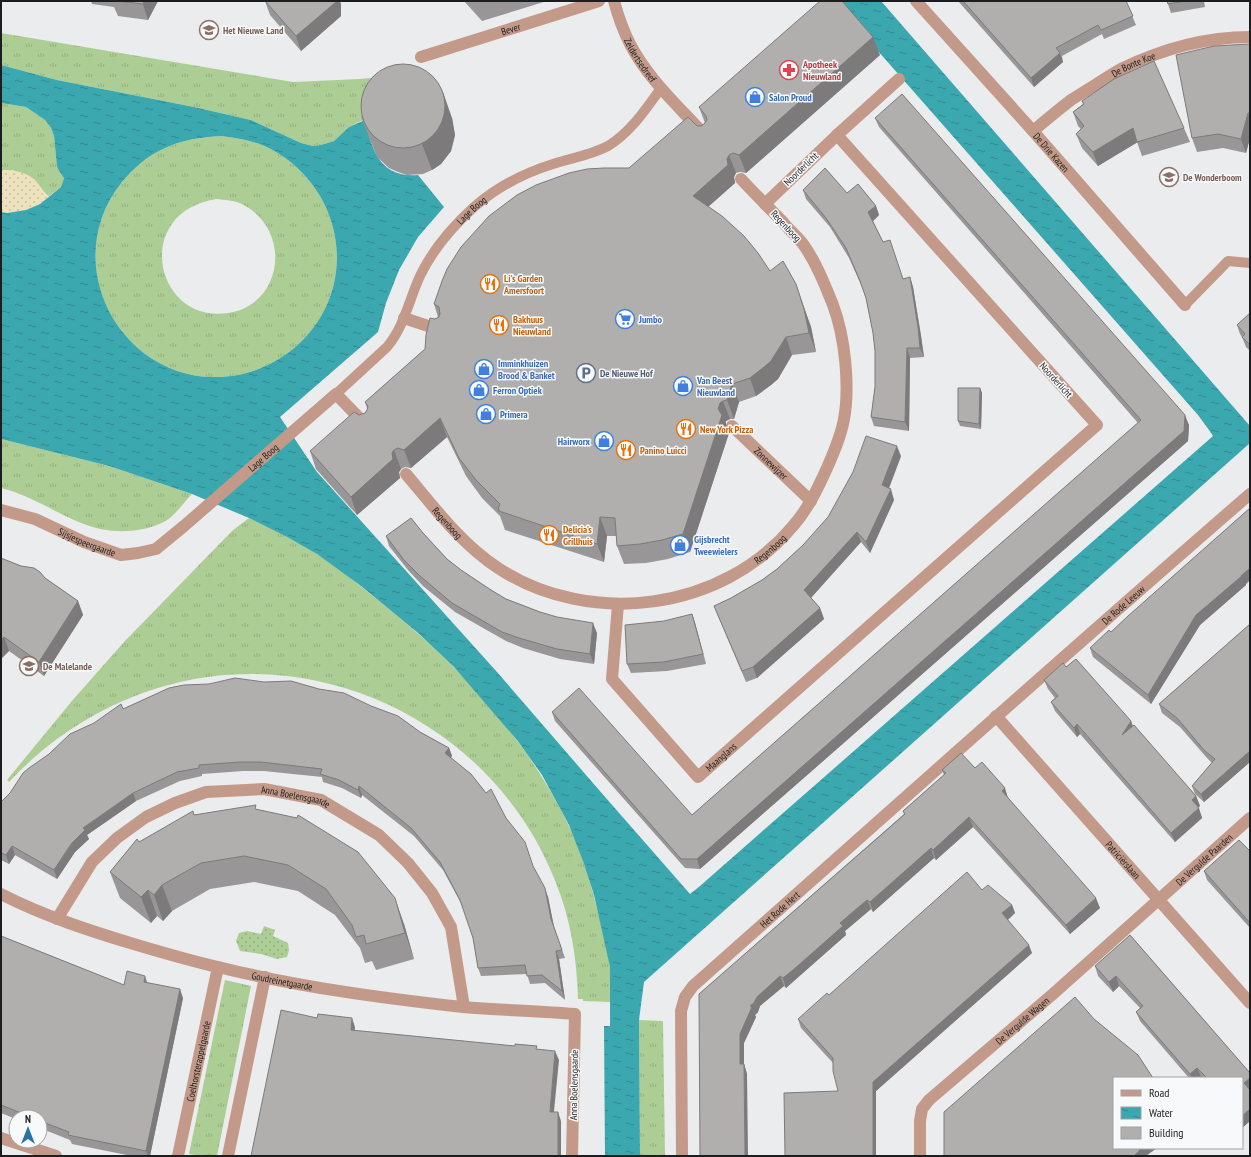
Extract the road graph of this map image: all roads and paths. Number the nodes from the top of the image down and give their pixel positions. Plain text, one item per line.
1 (599, 1) edge
2 (614, 1) edge
3 (916, 1) edge
4 (1250, 37) edge
5 (421, 57) dead end
6 (899, 79) dead end
7 (661, 88) junction
8 (1033, 131) junction
9 (838, 135) junction
10 (706, 137) edge
11 (741, 179) dead end
12 (765, 204) junction
13 (1250, 263) edge
14 (1184, 305) joint
15 (404, 318) junction
16 (440, 330) edge
17 (336, 394) junction
18 (367, 426) edge
19 (732, 426) dead end
20 (406, 474) dead end
21 (1250, 494) edge
22 (811, 501) junction
23 (209, 505) joint
24 (1, 510) edge
25 (897, 603) joint
26 (618, 604) junction
27 (996, 716) junction
28 (1250, 818) edge
29 (1, 894) edge
30 (1159, 900) junction
31 (57, 919) junction
32 (218, 967) junction
33 (265, 977) junction
34 (1250, 1003) edge
35 (464, 1007) junction
36 (575, 1014) joint
37 (1, 1138) edge
38 (56, 1156) edge
39 (178, 1156) edge
40 (228, 1156) edge
41 (572, 1156) edge
42 (682, 1156) edge
43 (920, 1156) edge

1 - 5 street, Bever
2 - 7 street, Zeldertsedreef
3 - 8 street, De Drie Kazen
4 - 8 street, De Bonte Koe
6 - 9 street, Noorderlicht
7 - 10 street, Zeldertsedreef
7 - 15 lane, Lage Boog
8 - 14 street, De Drie Kazen
9 - 12 street, Noorderlicht
9 - 25 street, Noorderlicht
11 - 12 street, Regenboog
12 - 22 street, Regenboog
13 - 14 lane
15 - 16 street
15 - 17 lane, Lage Boog
17 - 18 street
17 - 23 street, Lage Boog
19 - 22 street, Zonnewijzer
20 - 26 street, Regenboog
21 - 27 street, De Rode Leeuw
22 - 26 street, Regenboog
23 - 24 street, Sijsjespeergaarde
25 - 26 street, Maanglans
27 - 30 street, Patriciërslaan
27 - 42 street, Het Rode Hert
28 - 30 street, De Vergulde Paarden
29 - 31 street, Goudreinetgaarde
30 - 34 street, Patriciërslaan
30 - 43 street, De Vergulde Wagen
31 - 32 street, Goudreinetgaarde
31 - 35 street, Anna Boelensgaarde
32 - 33 street, Goudreinetgaarde
32 - 39 street, Coelhorsterappelgaarde
33 - 35 street, Goudreinetgaarde
33 - 40 street
35 - 36 street, Goudreinetgaarde
36 - 41 street, Anna Boelensgaarde
37 - 38 street

